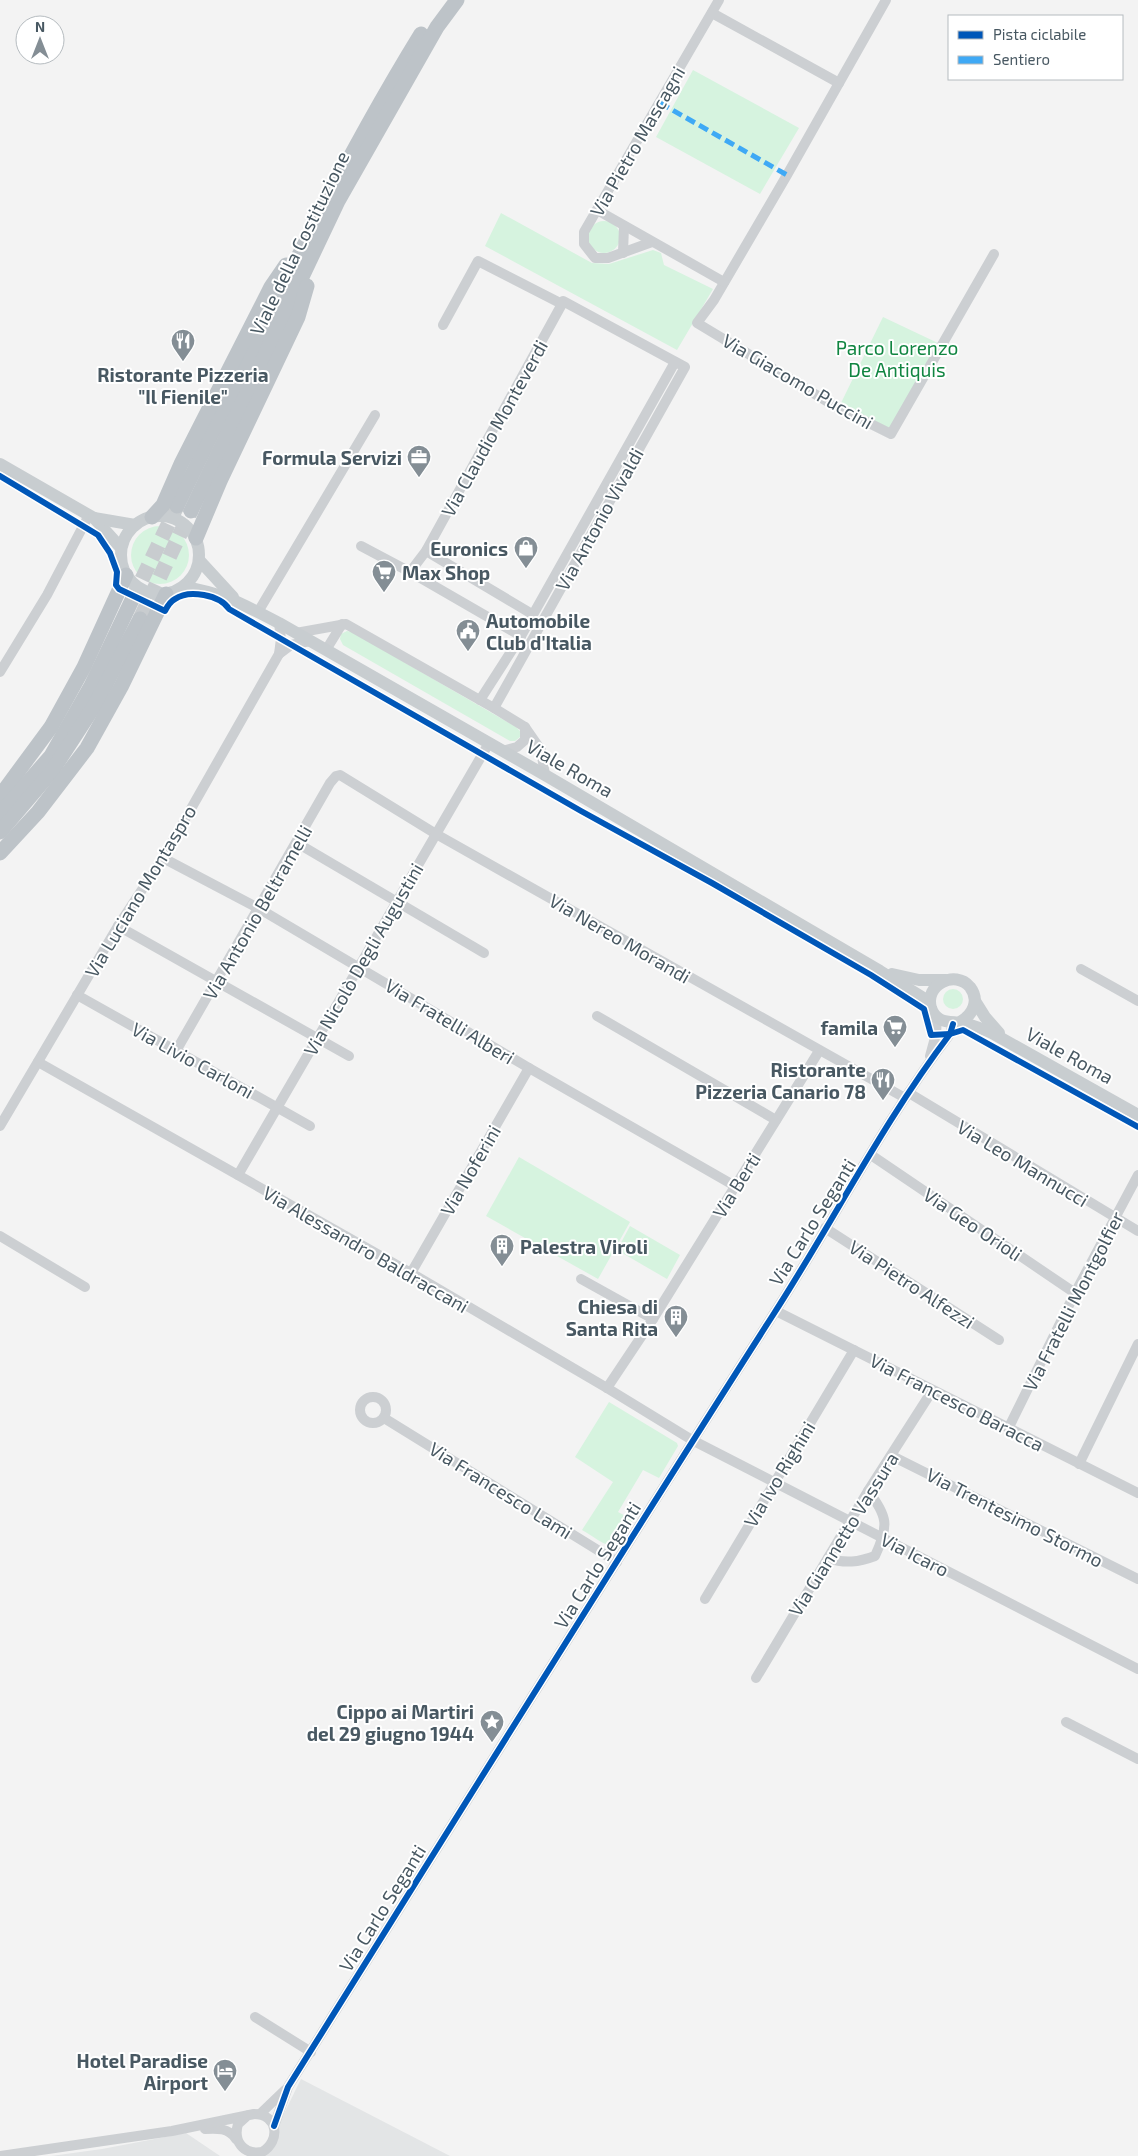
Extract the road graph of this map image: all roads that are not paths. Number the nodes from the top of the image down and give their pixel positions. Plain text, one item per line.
1 (445, 0) edge
2 (458, 0) edge
3 (719, 0) edge
4 (886, 0) edge
5 (712, 12) junction
6 (839, 83) junction
7 (597, 210) junction
8 (624, 226) junction
9 (315, 237) junction
10 (652, 242) junction
11 (622, 253) junction
12 (994, 254) dead end
13 (724, 282) junction
14 (562, 304) junction
15 (443, 325) dead end
16 (675, 362) junction
17 (375, 415) dead end
18 (1, 468) edge
19 (177, 506) tunnel mouth
20 (191, 511) tunnel mouth
21 (91, 516) junction
22 (152, 517) junction
23 (135, 525) junction
24 (196, 538) junction
25 (361, 546) dead end
26 (121, 548) junction
27 (426, 551) junction
28 (200, 561) junction
29 (410, 572) junction
30 (126, 575) junction
31 (184, 587) junction
32 (166, 594) junction
33 (132, 600) tunnel mouth
34 (236, 600) junction
35 (258, 612) junction
36 (532, 614) junction
37 (140, 619) tunnel mouth
38 (279, 623) junction
39 (342, 624) junction
40 (296, 633) junction
41 (521, 636) junction
42 (310, 641) junction
43 (326, 650) junction
44 (278, 654) junction
45 (0, 672) edge
46 (480, 700) junction
47 (494, 708) junction
48 (525, 727) junction
49 (489, 743) junction
50 (502, 751) junction
51 (338, 775) joint
52 (545, 775) junction
53 (0, 796) edge
54 (0, 814) edge
55 (0, 832) edge
56 (436, 834) junction
57 (296, 844) junction
58 (0, 853) edge
59 (163, 858) junction
60 (396, 902) junction
61 (258, 908) junction
62 (118, 926) junction
63 (484, 953) dead end
64 (358, 966) junction
65 (1081, 969) dead end
66 (882, 972) junction
67 (946, 980) junction
68 (217, 982) junction
69 (77, 995) junction
70 (975, 1001) junction
71 (1138, 1001) edge
72 (930, 1002) junction
73 (597, 1016) dead end
74 (938, 1018) junction
75 (956, 1023) junction
76 (318, 1039) junction
77 (1011, 1043) junction
78 (176, 1051) junction
79 (819, 1051) junction
80 (349, 1056) dead end
81 (38, 1062) junction
82 (926, 1065) junction
83 (529, 1068) junction
84 (907, 1096) junction
85 (278, 1108) junction
86 (1138, 1115) edge
87 (776, 1120) junction
88 (0, 1126) edge
89 (310, 1126) dead end
90 (871, 1155) junction
91 (238, 1175) junction
92 (1138, 1175) edge
93 (735, 1186) junction
94 (1115, 1218) junction
95 (825, 1228) junction
96 (1138, 1232) edge
97 (0, 1236) edge
98 (411, 1273) junction
99 (581, 1279) dead end
100 (85, 1287) dead end
101 (1075, 1293) junction
102 (776, 1311) junction
103 (654, 1319) junction
104 (999, 1340) dead end
105 (1138, 1344) edge
106 (854, 1350) junction
107 (607, 1388) junction
108 (932, 1391) junction
109 (384, 1418) dead end
110 (1009, 1427) junction
111 (692, 1440) junction
112 (892, 1456) junction
113 (1079, 1464) junction
114 (774, 1482) junction
115 (868, 1491) junction
116 (1138, 1494) edge
117 (850, 1521) junction
118 (884, 1538) junction
119 (828, 1558) junction
120 (617, 1562) junction
121 (1138, 1579) edge
122 (705, 1599) dead end
123 (1138, 1669) edge
124 (756, 1678) dead end
125 (1066, 1722) dead end
126 (1138, 1758) edge
127 (255, 2017) dead end
128 (311, 2052) junction
129 (288, 2087) junction
130 (260, 2114) junction
131 (248, 2115) junction
132 (274, 2126) junction
133 (172, 2131) junction
134 (236, 2138) junction
135 (0, 2156) edge

1 - 9 highway, Viale della Costituzione
2 - 9 highway, Viale della Costituzione
3 - 5 street, Via Pietro Mascagni
4 - 6 street, Via Giacomo Puccini
5 - 6 street
5 - 7 street, Via Pietro Mascagni
6 - 13 street, Via Giacomo Puccini
7 - 8 street
7 - 11 street, Via Pietro Mascagni
8 - 10 street
8 - 11 street, Via Pietro Mascagni
9 - 19 highway, Viale della Costituzione
9 - 20 highway, Viale della Costituzione
9 - 22 highway
9 - 24 highway
10 - 11 street, Via Pietro Mascagni
10 - 13 street
12 - 13 street, Via Giacomo Puccini
14 - 15 street
14 - 16 street
14 - 27 street, Via Claudio Monteverdi
16 - 36 street, Via Antonio Vivaldi
16 - 47 street, Via Antonio Vivaldi
17 - 35 street
18 - 21 main road
21 - 23 main road
21 - 26 main road
21 - 45 street
22 - 23 main road
22 - 24 main road
23 - 26 main road
24 - 28 main road
25 - 29 street
26 - 30 main road
27 - 29 street, Via Claudio Monteverdi
27 - 36 street
28 - 31 main road
28 - 34 main road, Viale Roma
29 - 41 street
30 - 32 main road
30 - 53 highway
31 - 32 main road
31 - 34 main road, Viale Roma
32 - 58 highway
33 - 54 highway
34 - 35 main road, Viale Roma
35 - 38 main road, Viale Roma
36 - 41 street, Via Antonio Vivaldi
37 - 55 highway
38 - 40 main road, Viale Roma
38 - 44 street, Via Luciano Montaspro
39 - 40 street
39 - 43 street
39 - 46 street
40 - 42 main road, Viale Roma
41 - 46 street, Via Antonio Vivaldi
42 - 43 main road, Viale Roma
42 - 44 street
43 - 49 main road, Viale Roma
44 - 59 street, Via Luciano Montaspro
46 - 47 street
47 - 48 street
48 - 50 street
48 - 52 street
49 - 50 main road, Viale Roma
49 - 56 street, Via Nicolò Degli Augustini
50 - 52 main road, Viale Roma
51 - 56 street, Via Nereo Morandi
51 - 57 street, Via Antonio Beltramelli
52 - 66 main road, Viale Roma
56 - 60 street, Via Nicolò Degli Augustini
56 - 79 street, Via Nereo Morandi
57 - 60 street
57 - 61 street, Via Antonio Beltramelli
59 - 61 street, Via Fratelli Alberi
59 - 62 street, Via Luciano Montaspro
60 - 63 street
60 - 64 street, Via Nicolò Degli Augustini
61 - 64 street, Via Fratelli Alberi
61 - 68 street, Via Antonio Beltramelli
62 - 68 street
62 - 69 street, Via Luciano Montaspro
64 - 76 street, Via Nicolò Degli Augustini
64 - 83 street, Via Fratelli Alberi
65 - 71 street
66 - 67 main road, Viale Roma
66 - 72 main road, Viale Roma
67 - 70 main road
67 - 72 main road
68 - 76 street
68 - 78 street, Via Antonio Beltramelli
69 - 78 street, Via Livio Carloni
69 - 81 street, Via Luciano Montaspro
70 - 75 main road
70 - 77 main road, Viale Roma
72 - 74 main road
73 - 87 street
74 - 75 main road
74 - 82 street, Via Carlo Seganti
75 - 77 main road, Viale Roma
75 - 82 street, Via Carlo Seganti
76 - 80 street
76 - 85 street, Via Nicolò Degli Augustini
77 - 86 main road, Viale Roma
78 - 85 street, Via Livio Carloni
79 - 84 street, Via Nereo Morandi
79 - 87 street, Via Berti
81 - 88 street, Via Luciano Montaspro
81 - 91 street, Via Alessandro Baldraccani
82 - 84 street, Via Carlo Seganti
83 - 93 street, Via Fratelli Alberi
83 - 98 street, Via Noferini
84 - 90 street, Via Carlo Seganti
84 - 94 street, Via Leo Mannucci
85 - 89 street, Via Livio Carloni
85 - 91 street, Via Nicolò Degli Augustini
87 - 93 street, Via Berti
90 - 95 street, Via Carlo Seganti
90 - 101 street, Via Geo Orioli
91 - 98 street, Via Alessandro Baldraccani
92 - 94 street, Via Fratelli Montgolfier
93 - 103 street, Via Berti
94 - 96 street, Via Leo Mannucci
94 - 101 street, Via Fratelli Montgolfier
95 - 102 street, Via Carlo Seganti
95 - 104 street, Via Pietro Alfezzi
97 - 100 street
98 - 107 street, Via Alessandro Baldraccani
99 - 103 street
101 - 110 street, Via Fratelli Montgolfier
102 - 106 street, Via Francesco Baracca
102 - 111 street, Via Carlo Seganti
103 - 107 street, Via Berti
105 - 113 street
106 - 108 street, Via Francesco Baracca
106 - 114 street, Via Ivo Righini
107 - 111 street, Via Alessandro Baldraccani
108 - 110 street, Via Francesco Baracca
108 - 112 street, Via Giannetto Vassura
109 - 120 street, Via Francesco Lami
110 - 113 street, Via Francesco Baracca
111 - 114 street, Via Icaro
111 - 120 street, Via Carlo Seganti
112 - 115 street, Via Giannetto Vassura
112 - 121 street, Via Trentesimo Stormo
113 - 116 street, Via Francesco Baracca
114 - 117 street, Via Icaro
114 - 122 street, Via Ivo Righini
115 - 117 street, Via Giannetto Vassura
115 - 118 street
117 - 118 street, Via Icaro
117 - 119 street, Via Giannetto Vassura
118 - 119 street
118 - 123 street, Via Icaro
119 - 124 street, Via Giannetto Vassura
120 - 128 street, Via Carlo Seganti
125 - 126 street
127 - 128 street
128 - 129 street, Via Carlo Seganti
129 - 130 street, Via Carlo Seganti
129 - 132 street, Via Carlo Seganti
130 - 131 street
130 - 132 street
131 - 133 street
131 - 134 street
132 - 134 street
133 - 134 street
133 - 135 street

